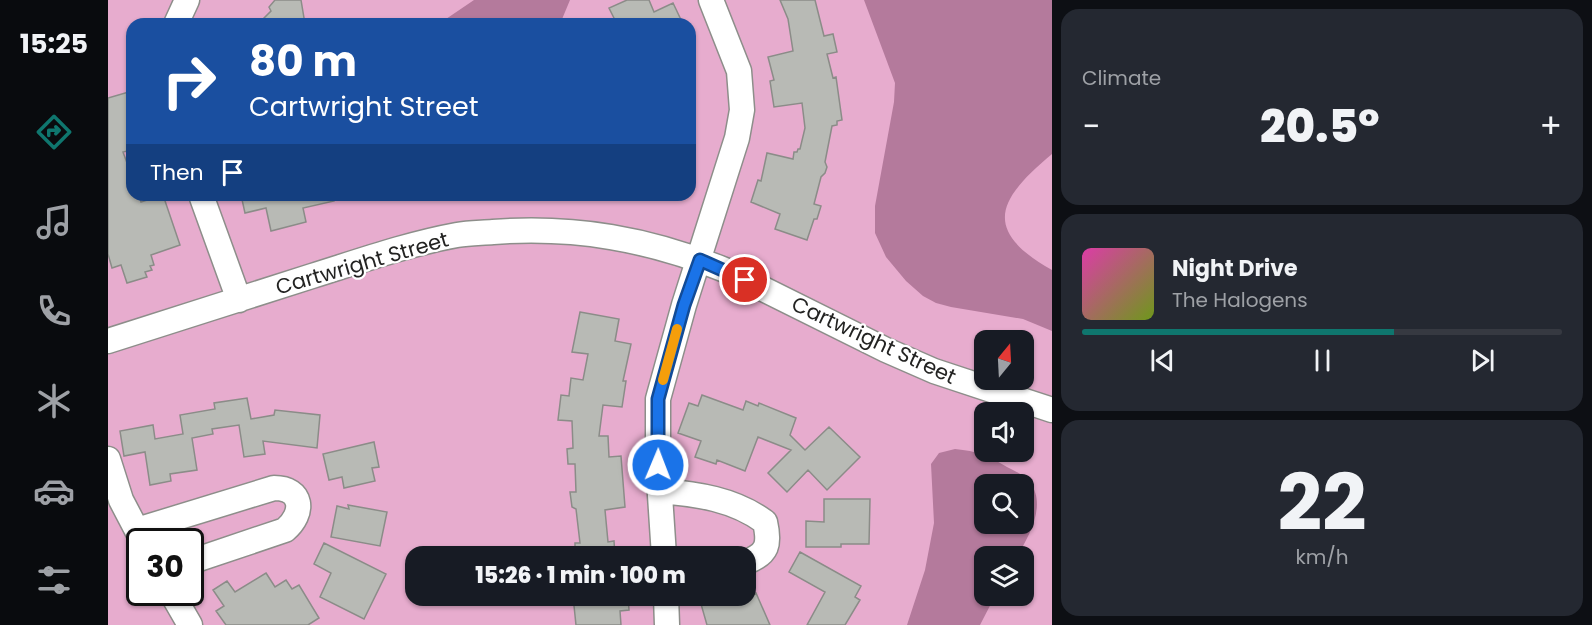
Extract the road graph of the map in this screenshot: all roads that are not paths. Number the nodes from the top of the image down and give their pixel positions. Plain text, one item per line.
1 (187, 0) edge
2 (711, 0) edge
3 (179, 18) edge
4 (203, 201) edge
5 (700, 260) junction
6 (239, 300) junction
7 (108, 341) edge
8 (1052, 410) edge
9 (108, 459) edge
10 (660, 491) junction
11 (136, 528) edge
12 (162, 528) edge
13 (663, 546) edge
14 (204, 557) edge
15 (756, 558) edge
16 (179, 606) edge
17 (666, 606) edge
18 (190, 625) edge
19 (667, 625) edge

1 - 3 street
2 - 5 street
4 - 6 street
5 - 6 street, Cartwright Street
5 - 8 street, Cartwright Street
5 - 10 street
6 - 7 street, Cartwright Street
9 - 11 street
10 - 13 street
10 - 15 street
12 - 14 street
16 - 18 street
17 - 19 street

